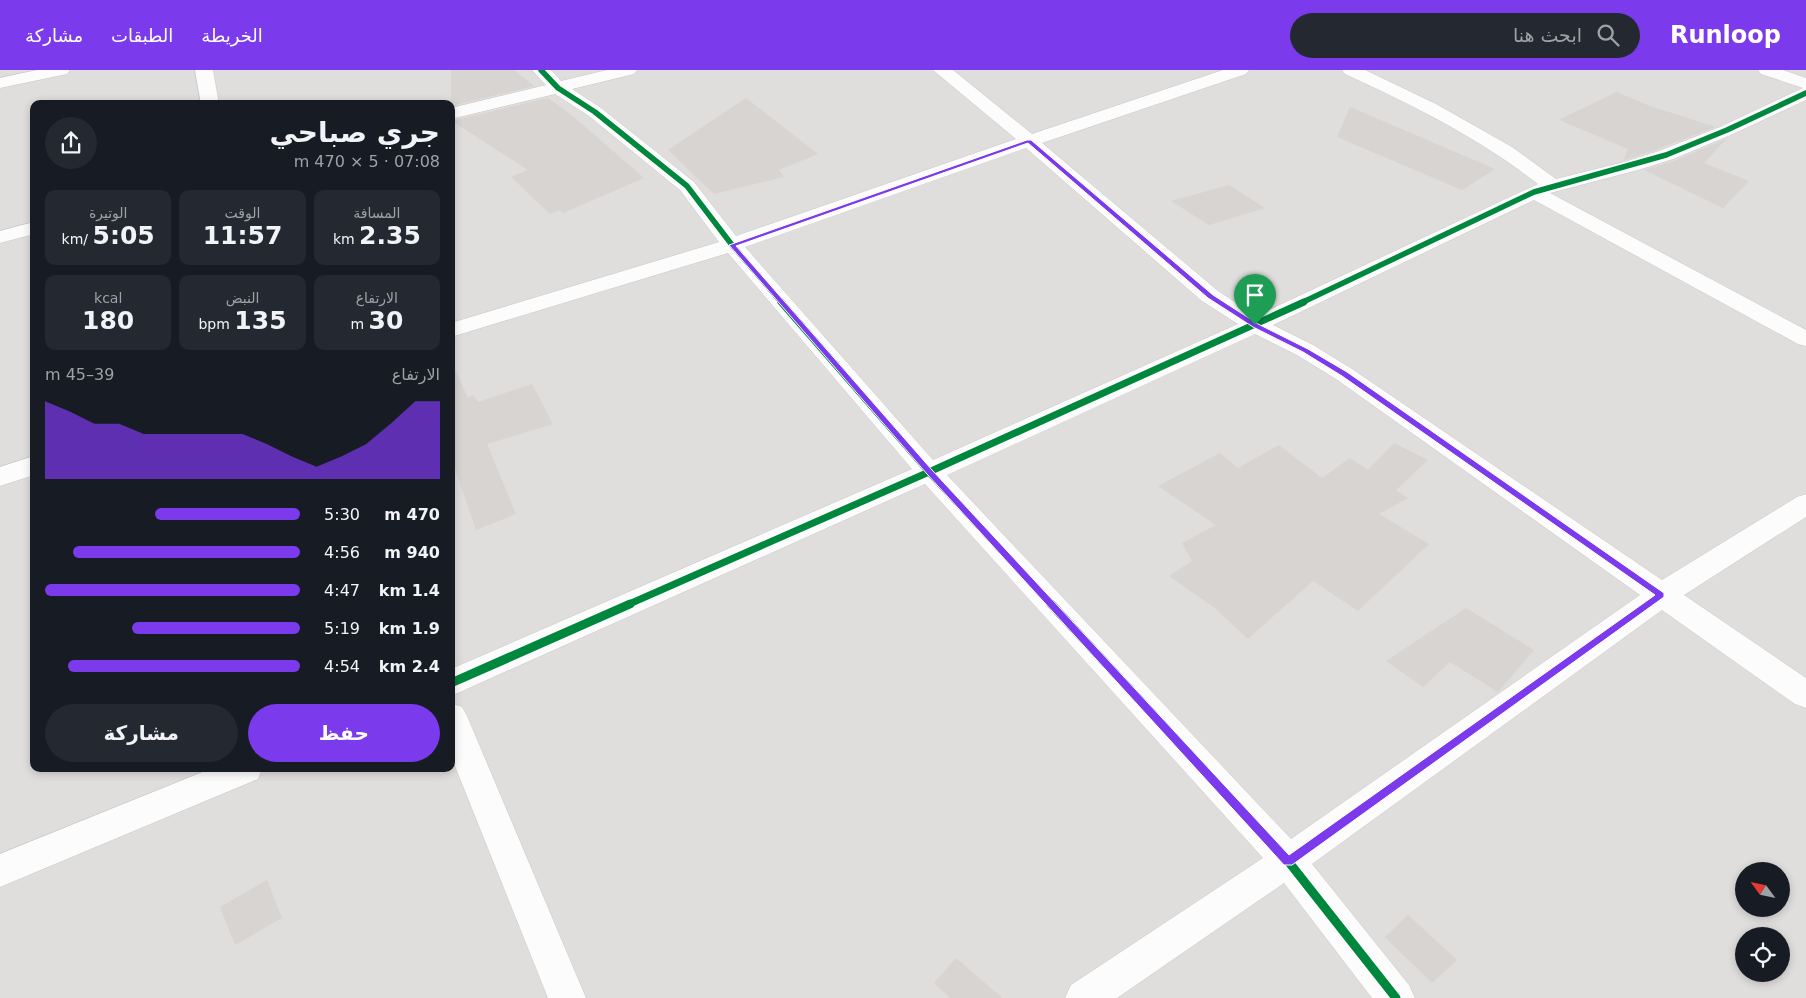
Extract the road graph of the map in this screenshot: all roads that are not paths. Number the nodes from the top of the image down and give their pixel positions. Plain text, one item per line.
1 (60, 70) edge
2 (204, 70) edge
3 (628, 70) edge
4 (942, 70) edge
5 (1240, 70) edge
6 (1351, 70) edge
7 (1767, 70) edge
8 (550, 79) edge
9 (0, 83) edge
10 (1806, 84) edge
11 (1806, 92) edge
12 (209, 100) edge
13 (455, 113) edge
14 (1029, 141) junction
15 (1543, 188) junction
16 (30, 229) edge
17 (0, 236) edge
18 (732, 245) junction
19 (1255, 325) junction
20 (455, 329) edge
21 (1806, 338) edge
22 (30, 466) edge
23 (929, 472) junction
24 (0, 476) edge
25 (1806, 504) edge
26 (1661, 595) junction
27 (455, 681) edge
28 (1806, 695) edge
29 (455, 726) edge
30 (239, 772) edge
31 (1288, 861) junction
32 (0, 871) edge
33 (567, 998) edge
34 (1084, 998) edge
35 (1396, 998) edge

1 - 9 street
2 - 12 street
3 - 8 street
4 - 14 street
5 - 14 street
6 - 15 street
7 - 10 street
8 - 13 street
8 - 18 street
11 - 15 street
14 - 18 street
14 - 19 street
15 - 19 street
15 - 21 street
16 - 17 street
18 - 20 street
18 - 23 street
19 - 23 street
19 - 26 street
22 - 24 street
23 - 27 street
23 - 31 street
25 - 26 street
26 - 28 street
26 - 31 street
29 - 33 street
30 - 32 street
31 - 34 street
31 - 35 street

